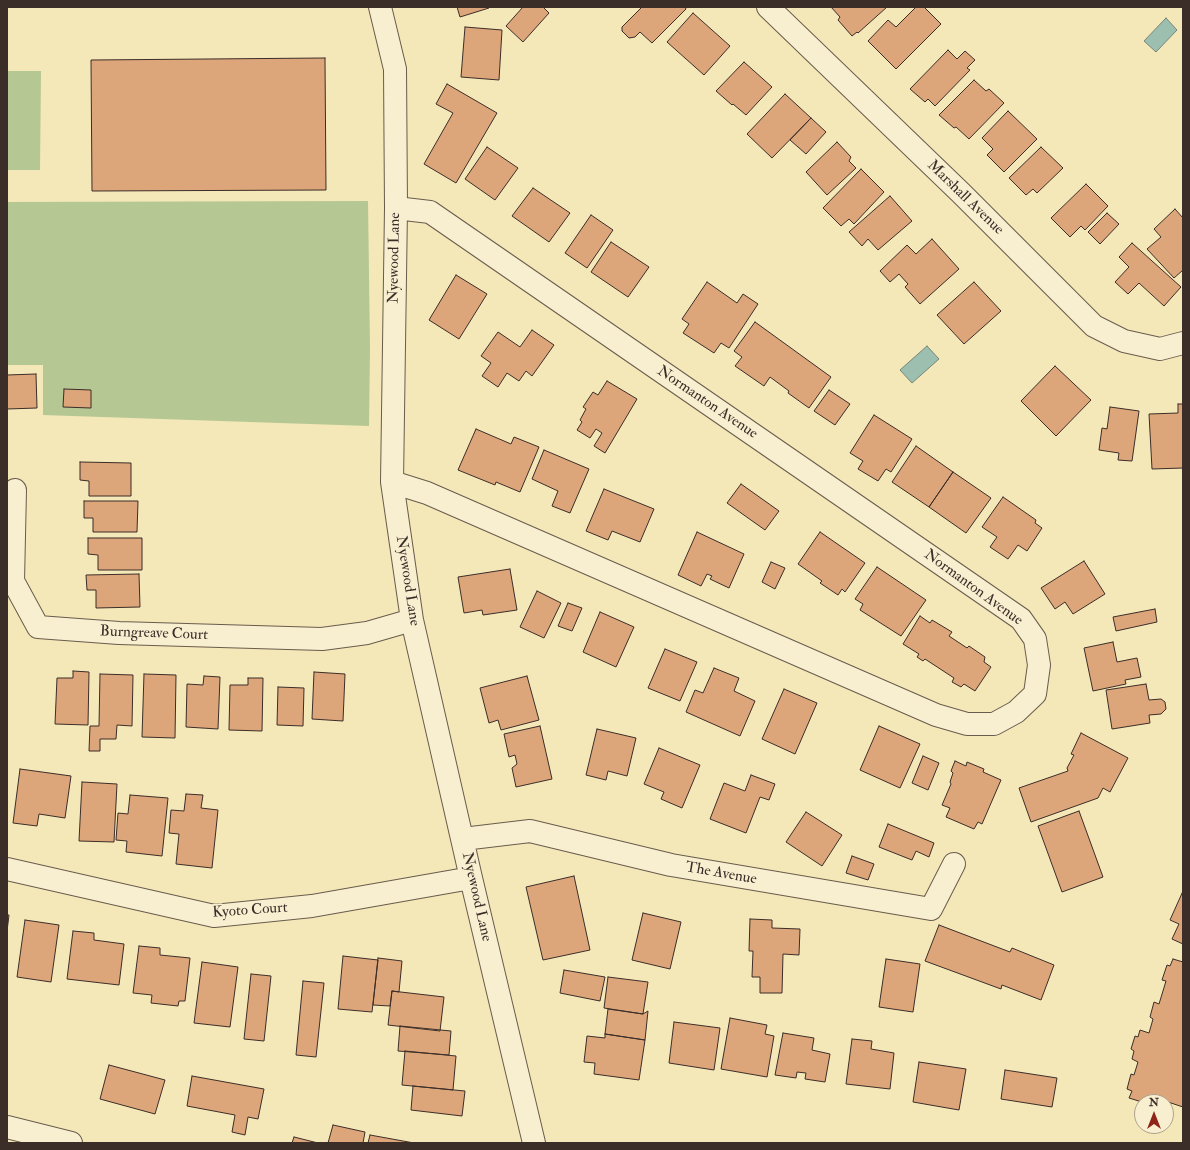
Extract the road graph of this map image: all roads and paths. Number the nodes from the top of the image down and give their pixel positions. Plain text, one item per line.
1 (380, 7) edge
2 (768, 7) edge
3 (396, 208) junction
4 (1183, 343) edge
5 (392, 482) junction
6 (15, 490) dead end
7 (412, 620) junction
8 (463, 839) junction
9 (954, 864) dead end
10 (7, 869) edge
11 (471, 878) junction
12 (7, 1127) edge
13 (71, 1143) edge
14 (534, 1143) edge

1 - 3 street, Nyewood Lane
2 - 4 street, Marshall Avenue
3 - 5 street, Nyewood Lane
3 - 5 street, Normanton Avenue
5 - 7 street, Nyewood Lane
6 - 7 street, Burngreave Court
7 - 8 street, Nyewood Lane
8 - 9 street, The Avenue
8 - 11 street, Nyewood Lane
10 - 11 street, Kyoto Court
11 - 14 street, Nyewood Lane
12 - 13 street

